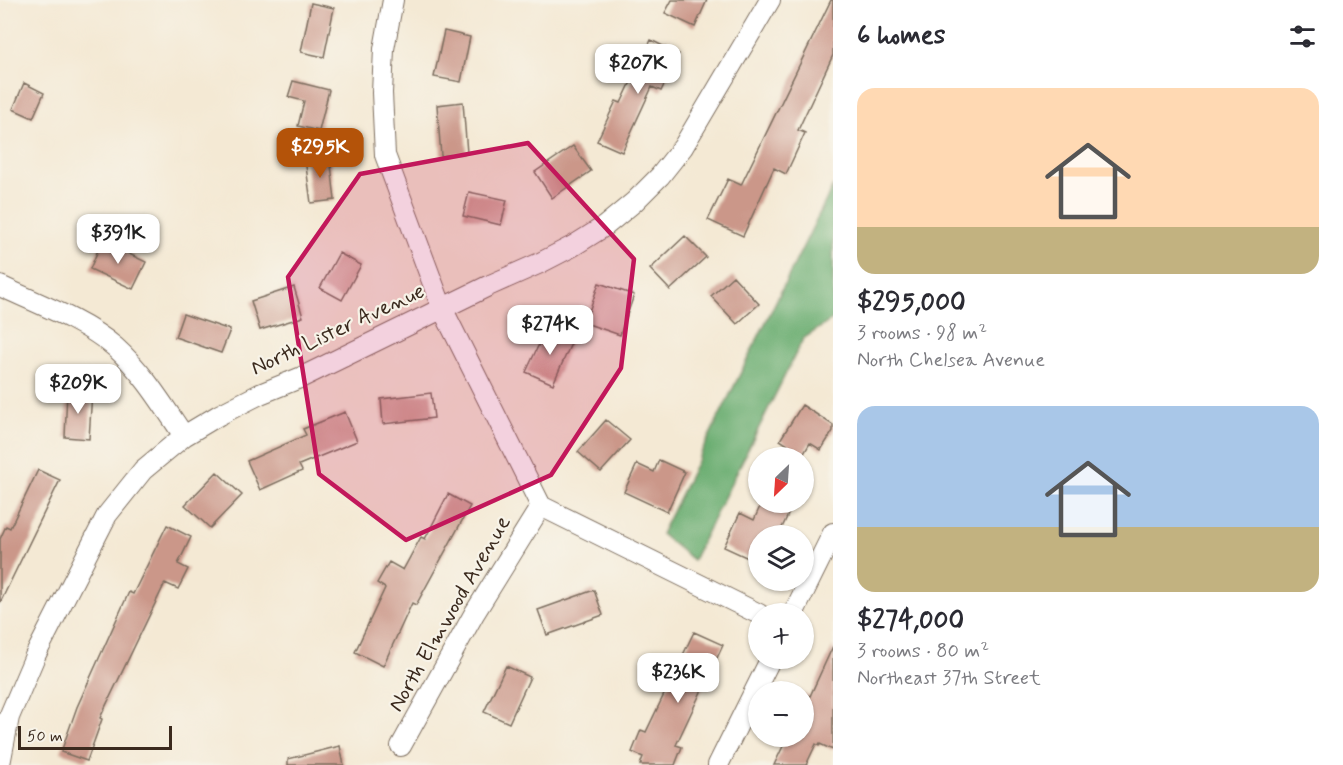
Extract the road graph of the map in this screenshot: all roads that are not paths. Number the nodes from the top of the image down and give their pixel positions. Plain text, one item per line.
1 (393, 0) edge
2 (770, 0) edge
3 (0, 286) edge
4 (442, 308) junction
5 (184, 435) junction
6 (541, 506) junction
7 (833, 533) edge
8 (798, 603) edge
9 (748, 609) edge
10 (766, 669) edge
11 (402, 746) dead end
12 (0, 764) edge
13 (718, 765) edge

1 - 4 street
2 - 4 street, North Lister Avenue
3 - 5 street
4 - 5 street, North Lister Avenue
4 - 6 street
5 - 12 street, North Lister Avenue
6 - 9 street
6 - 11 street, North Elmwood Avenue
7 - 8 street
10 - 13 street

